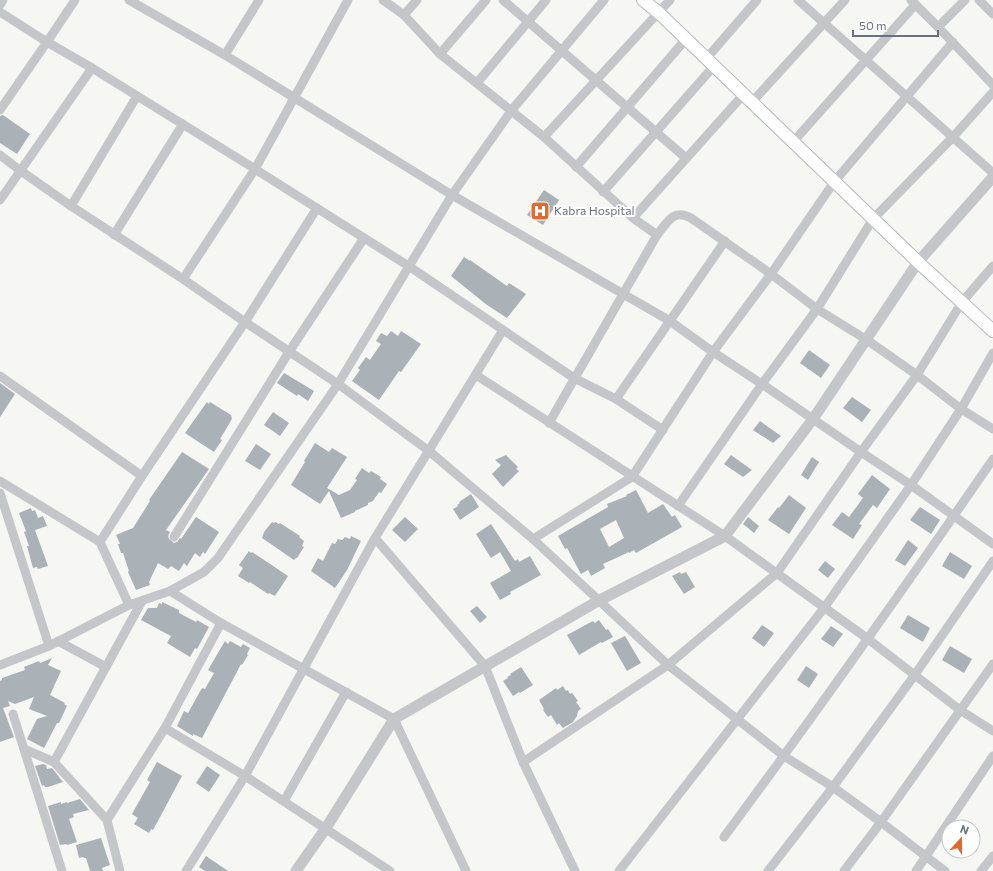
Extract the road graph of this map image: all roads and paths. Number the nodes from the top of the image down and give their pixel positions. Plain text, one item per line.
1 (3, 0) edge
2 (74, 0) edge
3 (129, 0) edge
4 (259, 0) edge
5 (348, 0) edge
6 (383, 0) edge
7 (417, 0) edge
8 (486, 0) edge
9 (503, 0) edge
10 (546, 0) edge
11 (604, 0) edge
12 (643, 0) edge
13 (670, 0) edge
14 (757, 0) edge
15 (798, 0) edge
16 (845, 0) edge
17 (965, 0) edge
18 (979, 0) edge
19 (913, 2) edge
20 (0, 4) edge
21 (0, 12) edge
22 (659, 13) junction
23 (993, 14) edge
24 (404, 15) junction
25 (528, 21) junction
26 (825, 23) junction
27 (938, 27) junction
28 (686, 40) junction
29 (47, 42) junction
30 (952, 42) junction
31 (562, 50) junction
32 (440, 54) junction
33 (225, 55) junction
34 (866, 60) junction
35 (710, 62) junction
36 (92, 68) junction
37 (597, 80) junction
38 (477, 83) junction
39 (993, 85) edge
40 (993, 92) edge
41 (137, 96) junction
42 (295, 97) junction
43 (907, 97) junction
44 (748, 98) junction
45 (627, 107) junction
46 (0, 110) edge
47 (511, 111) junction
48 (183, 124) junction
49 (655, 133) junction
50 (544, 137) junction
51 (953, 137) junction
52 (793, 142) junction
53 (0, 155) edge
54 (686, 158) junction
55 (576, 167) junction
56 (255, 169) junction
57 (21, 171) junction
58 (993, 173) edge
59 (993, 177) edge
60 (834, 182) junction
61 (603, 192) junction
62 (452, 195) junction
63 (0, 200) edge
64 (71, 206) junction
65 (316, 208) junction
66 (633, 218) junction
67 (873, 219) junction
68 (114, 234) junction
69 (657, 235) junction
70 (364, 238) junction
71 (724, 241) junction
72 (918, 262) junction
73 (993, 266) edge
74 (410, 267) junction
75 (771, 274) junction
76 (183, 279) junction
77 (624, 294) junction
78 (962, 302) junction
79 (817, 309) junction
80 (244, 322) junction
81 (670, 322) junction
82 (503, 330) junction
83 (993, 331) edge
84 (866, 340) junction
85 (289, 352) junction
86 (713, 352) junction
87 (993, 353) edge
88 (476, 375) junction
89 (917, 375) junction
90 (0, 376) edge
91 (574, 378) junction
92 (338, 384) junction
93 (762, 384) junction
94 (616, 400) junction
95 (961, 409) junction
96 (813, 419) junction
97 (550, 423) junction
98 (993, 429) edge
99 (663, 430) junction
100 (429, 451) junction
101 (861, 452) junction
102 (993, 460) edge
103 (142, 476) junction
104 (632, 477) junction
105 (0, 481) edge
106 (911, 485) junction
107 (0, 492) edge
108 (678, 506) junction
109 (954, 516) junction
110 (725, 536) junction
111 (174, 537) dead end
112 (375, 538) junction
113 (533, 539) junction
114 (100, 542) junction
115 (993, 544) edge
116 (993, 561) edge
117 (777, 573) junction
118 (170, 591) junction
119 (142, 600) junction
120 (598, 601) junction
121 (128, 605) junction
122 (824, 608) junction
123 (221, 622) junction
124 (868, 639) junction
125 (58, 641) junction
126 (49, 646) junction
127 (993, 664) edge
128 (0, 665) edge
129 (668, 665) junction
130 (485, 666) junction
131 (106, 667) junction
132 (304, 669) junction
133 (914, 676) junction
134 (346, 692) junction
135 (960, 710) junction
136 (13, 714) dead end
137 (738, 718) junction
138 (394, 719) junction
139 (165, 728) junction
140 (993, 731) edge
141 (24, 749) junction
142 (784, 756) junction
143 (993, 756) edge
144 (54, 762) junction
145 (523, 762) junction
146 (245, 776) junction
147 (833, 787) junction
148 (284, 801) junction
149 (106, 820) junction
150 (881, 822) junction
151 (326, 828) junction
152 (724, 837) dead end
153 (927, 856) junction
154 (993, 856) edge
155 (62, 871) edge
156 (120, 871) edge
157 (186, 871) edge
158 (296, 871) edge
159 (390, 871) edge
160 (466, 871) edge
161 (575, 871) edge
162 (618, 871) edge
163 (768, 871) edge
164 (844, 871) edge
165 (916, 871) edge
166 (945, 871) edge
167 (981, 871) edge

1 - 20 street
2 - 29 street
3 - 33 street
4 - 33 street
5 - 42 street
6 - 24 street
7 - 24 street
8 - 32 street
9 - 25 street
10 - 25 street
11 - 31 street
12 - 22 main road
13 - 22 street
14 - 35 street
15 - 26 street
16 - 26 street
17 - 27 street
18 - 23 street
19 - 27 street
19 - 34 street
21 - 29 street
22 - 28 main road
22 - 37 street
24 - 32 street
25 - 31 street
25 - 38 street
26 - 34 street
26 - 44 street
27 - 30 street
28 - 35 main road
28 - 45 street
29 - 36 street
29 - 46 street
30 - 39 street
30 - 43 street
31 - 37 street
31 - 47 street
32 - 38 street
33 - 42 street
34 - 43 street
34 - 52 street
35 - 44 main road
35 - 49 street
36 - 41 street
36 - 57 street
37 - 45 street
37 - 50 street
38 - 47 street
40 - 51 street
41 - 48 street
41 - 64 street
42 - 56 street
42 - 62 street
43 - 51 street
43 - 60 street
44 - 52 main road
44 - 54 street
45 - 49 street
45 - 55 street
47 - 50 street
47 - 62 street
48 - 56 street
48 - 68 street
49 - 54 street
49 - 61 street
50 - 55 street
51 - 58 street
51 - 67 street
52 - 60 main road
53 - 57 street
54 - 66 street
55 - 61 street
56 - 65 street
56 - 76 street
57 - 63 street
57 - 64 street
59 - 72 street
60 - 67 main road
60 - 75 street
61 - 66 street
62 - 74 street
62 - 77 street
64 - 68 street
65 - 70 street
65 - 80 street
66 - 69 street
67 - 72 main road
67 - 79 street
68 - 76 street
69 - 71 street
69 - 77 street
70 - 74 street
70 - 85 street
71 - 75 street
71 - 81 street
72 - 78 main road
72 - 84 street
73 - 78 street
74 - 82 street
74 - 92 street
75 - 79 street
75 - 86 street
76 - 80 street
77 - 81 street
77 - 91 street
78 - 83 main road
78 - 89 street
79 - 84 street
79 - 93 street
80 - 85 street
80 - 103 street
81 - 86 street
81 - 94 street
82 - 88 street
82 - 91 street
84 - 89 street
84 - 96 street
85 - 92 street
85 - 111 street
86 - 93 street
86 - 99 street
87 - 95 street
88 - 97 street
88 - 100 street
89 - 95 street
89 - 101 street
90 - 103 street
91 - 94 street
91 - 97 street
92 - 100 street
92 - 118 street
93 - 96 street
93 - 108 street
94 - 99 street
95 - 98 street
95 - 106 street
96 - 101 street
96 - 110 street
97 - 104 street
99 - 104 street
100 - 112 street
100 - 113 street
101 - 106 street
101 - 117 street
102 - 109 street
103 - 114 street
104 - 108 street
104 - 113 street
105 - 114 street
106 - 109 street
106 - 122 street
107 - 126 street
108 - 110 street
109 - 115 street
109 - 124 street
110 - 117 street
110 - 120 street
112 - 130 street
112 - 132 street
113 - 120 street
114 - 121 street
116 - 133 street
117 - 122 street
117 - 129 street
118 - 119 street
118 - 123 street
119 - 121 street
119 - 131 street
120 - 129 street
120 - 130 street
121 - 125 street
122 - 124 street
122 - 137 street
123 - 132 street
123 - 139 street
124 - 133 street
124 - 142 street
125 - 126 street
125 - 131 street
126 - 128 street
127 - 135 street
129 - 137 street
129 - 145 street
130 - 138 street
130 - 145 street
131 - 144 street
132 - 134 street
132 - 146 street
133 - 135 street
133 - 147 street
134 - 138 street
134 - 148 street
135 - 140 street
135 - 150 street
136 - 141 street
137 - 142 street
137 - 162 street
138 - 151 street
138 - 160 street
139 - 146 street
139 - 149 street
141 - 144 street
141 - 155 street
142 - 147 street
142 - 152 street
143 - 153 street
144 - 149 street
145 - 161 street
146 - 148 street
146 - 157 street
147 - 150 street
147 - 163 street
148 - 151 street
149 - 156 street
150 - 153 street
150 - 164 street
151 - 158 street
151 - 159 street
153 - 165 street
153 - 166 street
154 - 167 street

